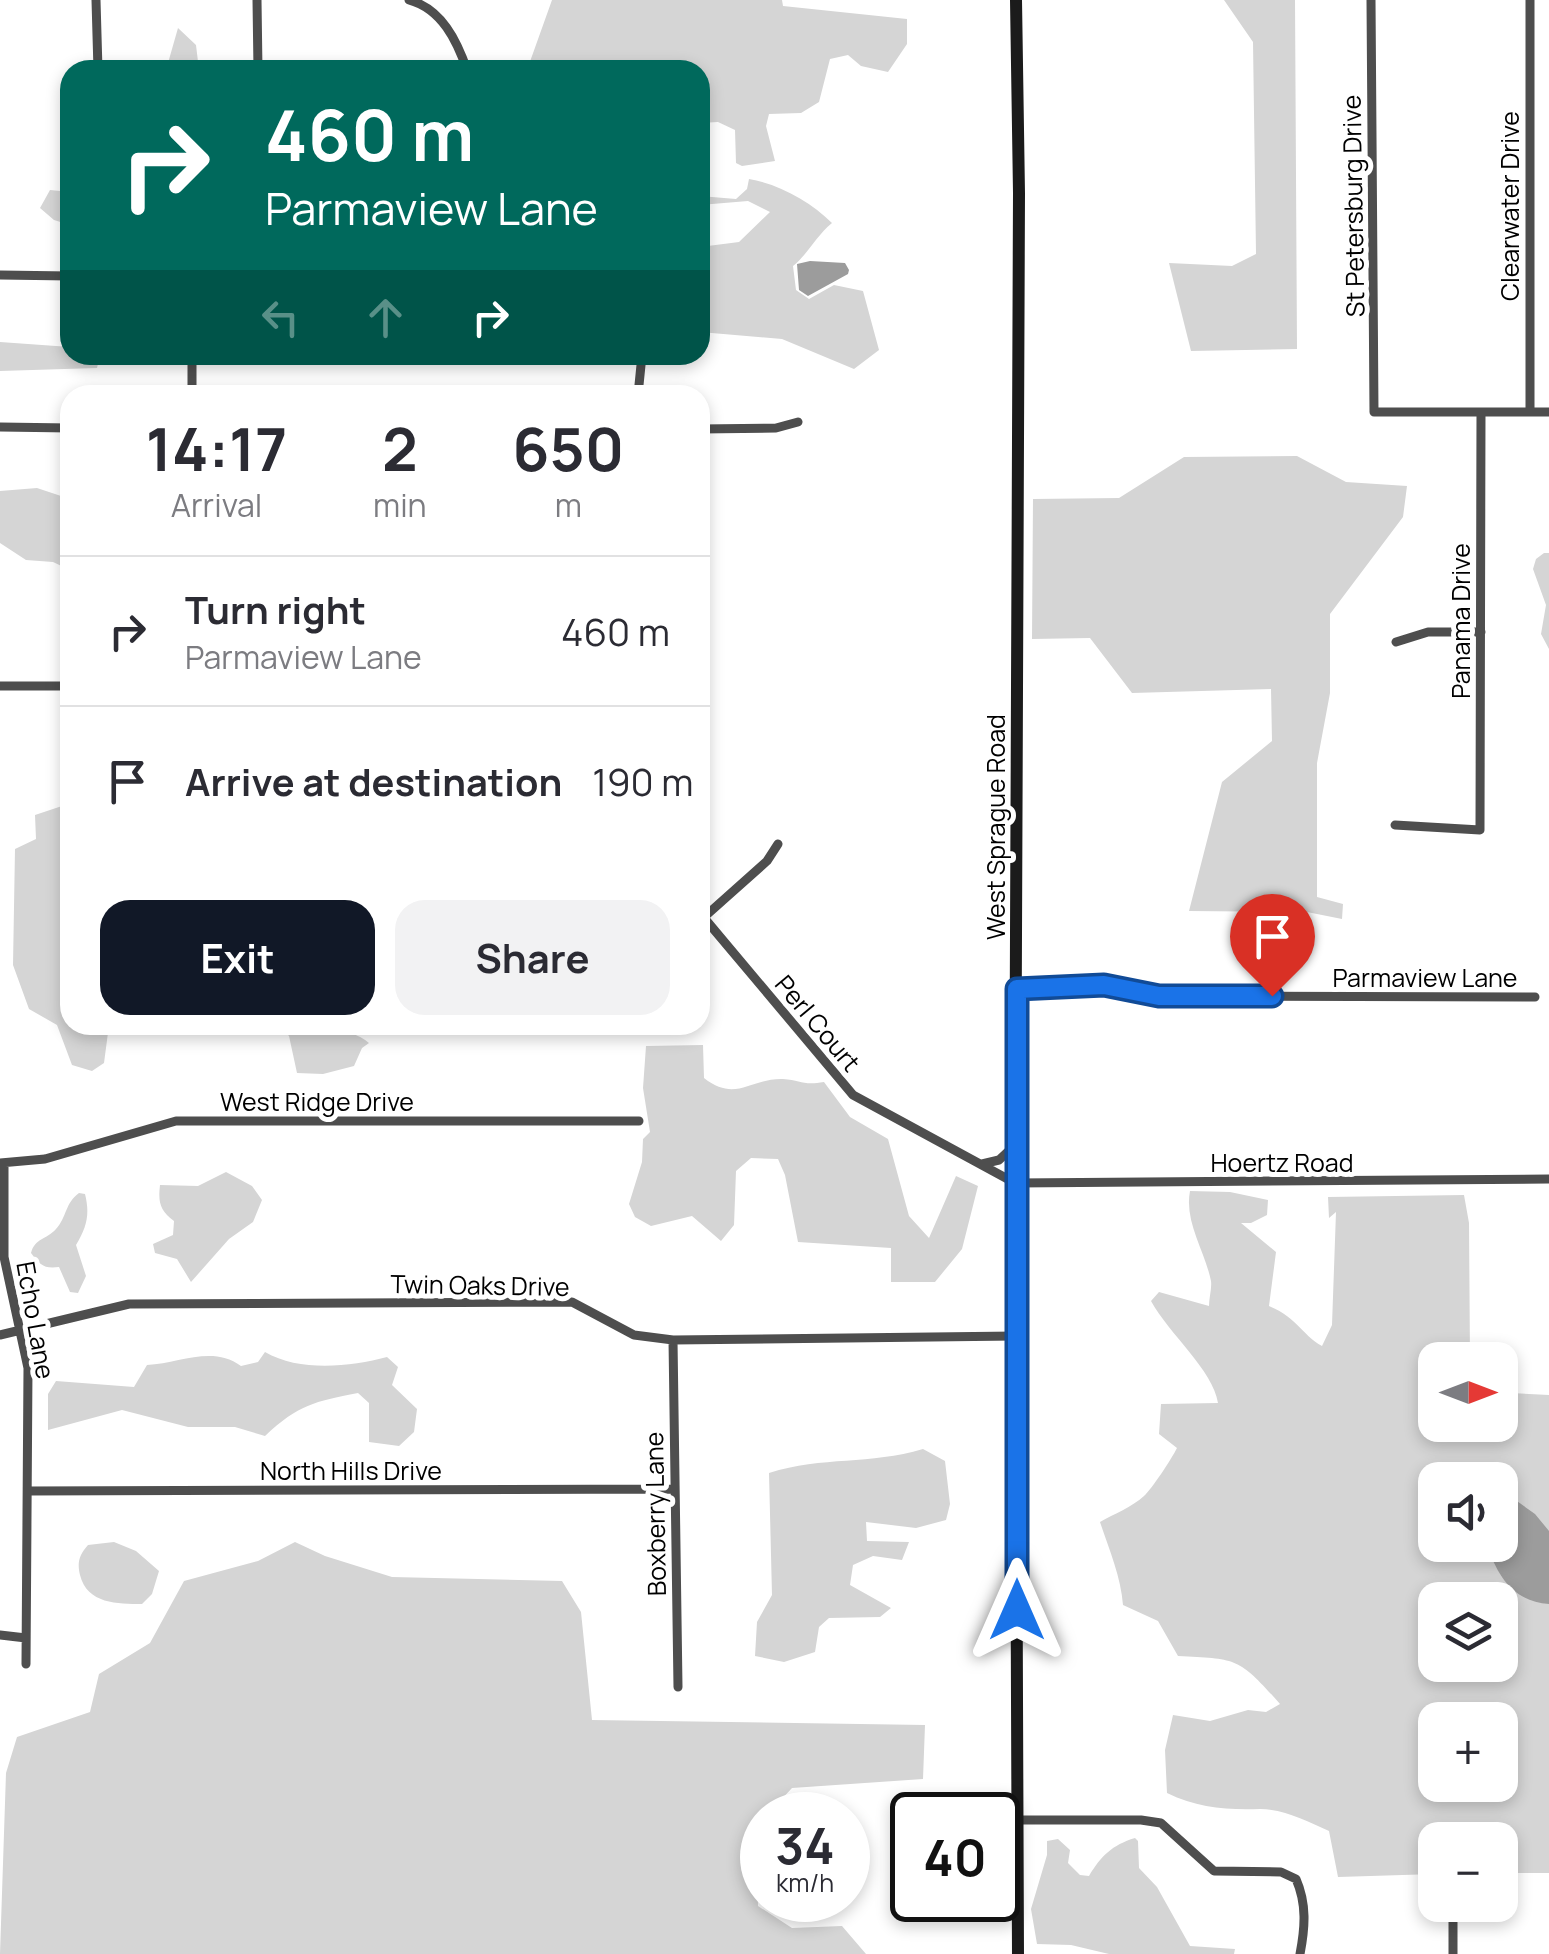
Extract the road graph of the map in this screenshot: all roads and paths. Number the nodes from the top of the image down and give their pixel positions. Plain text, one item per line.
1 (96, 0) edge
2 (257, 0) edge
3 (1016, 0) edge
4 (1371, 0) edge
5 (1530, 0) edge
6 (417, 1) edge
7 (98, 60) edge
8 (258, 60) edge
9 (464, 60) edge
10 (0, 275) edge
11 (60, 276) edge
12 (1480, 412) junction
13 (1530, 412) junction
14 (1549, 412) edge
15 (798, 422) dead end
16 (0, 428) edge
17 (60, 428) edge
18 (710, 429) edge
19 (1480, 632) junction
20 (1396, 642) dead end
21 (0, 686) edge
22 (60, 686) edge
23 (1395, 825) dead end
24 (778, 844) dead end
25 (710, 909) edge
26 (710, 927) edge
27 (1017, 989) junction
28 (1535, 997) dead end
29 (639, 1121) dead end
30 (1016, 1143) junction
31 (2, 1163) edge
32 (979, 1164) junction
33 (1549, 1178) edge
34 (1015, 1183) junction
35 (22, 1330) junction
36 (0, 1335) edge
37 (1016, 1336) junction
38 (674, 1340) junction
39 (674, 1490) junction
40 (28, 1491) junction
41 (0, 1634) edge
42 (26, 1638) junction
43 (26, 1664) dead end
44 (678, 1687) dead end
45 (1018, 1792) edge
46 (1020, 1820) edge
47 (1018, 1922) edge
48 (1453, 1922) edge
49 (1018, 1954) edge
50 (1300, 1954) edge
51 (1453, 1954) edge

1 - 7 street
2 - 8 street
3 - 27 street, West Sprague Road
4 - 12 street, St Petersburg Drive
5 - 13 street, Clearwater Drive
6 - 9 street
10 - 11 street
12 - 13 street
12 - 19 street, Panama Drive
13 - 14 street
15 - 18 street
16 - 17 street
19 - 20 street
19 - 23 street, Panama Drive
21 - 22 street
24 - 25 street
26 - 32 street, Perl Court
27 - 28 street, Parmaview Lane
27 - 30 street, West Sprague Road
29 - 31 street, West Ridge Drive
30 - 32 street
30 - 34 street, West Sprague Road
31 - 35 street, Echo Lane
32 - 34 street, Perl Court
33 - 34 street, Hoertz Road
34 - 37 street, West Sprague Road
35 - 36 street, Twin Oaks Drive
35 - 38 street, Twin Oaks Drive
35 - 40 street, Echo Lane
37 - 38 street, Twin Oaks Drive
37 - 45 street, West Sprague Road
38 - 39 street, Boxberry Lane
39 - 40 street, North Hills Drive
39 - 44 street, Boxberry Lane
40 - 42 street, Echo Lane
41 - 42 street
42 - 43 street, Echo Lane
46 - 50 street
47 - 49 street, West Sprague Road
48 - 51 street

